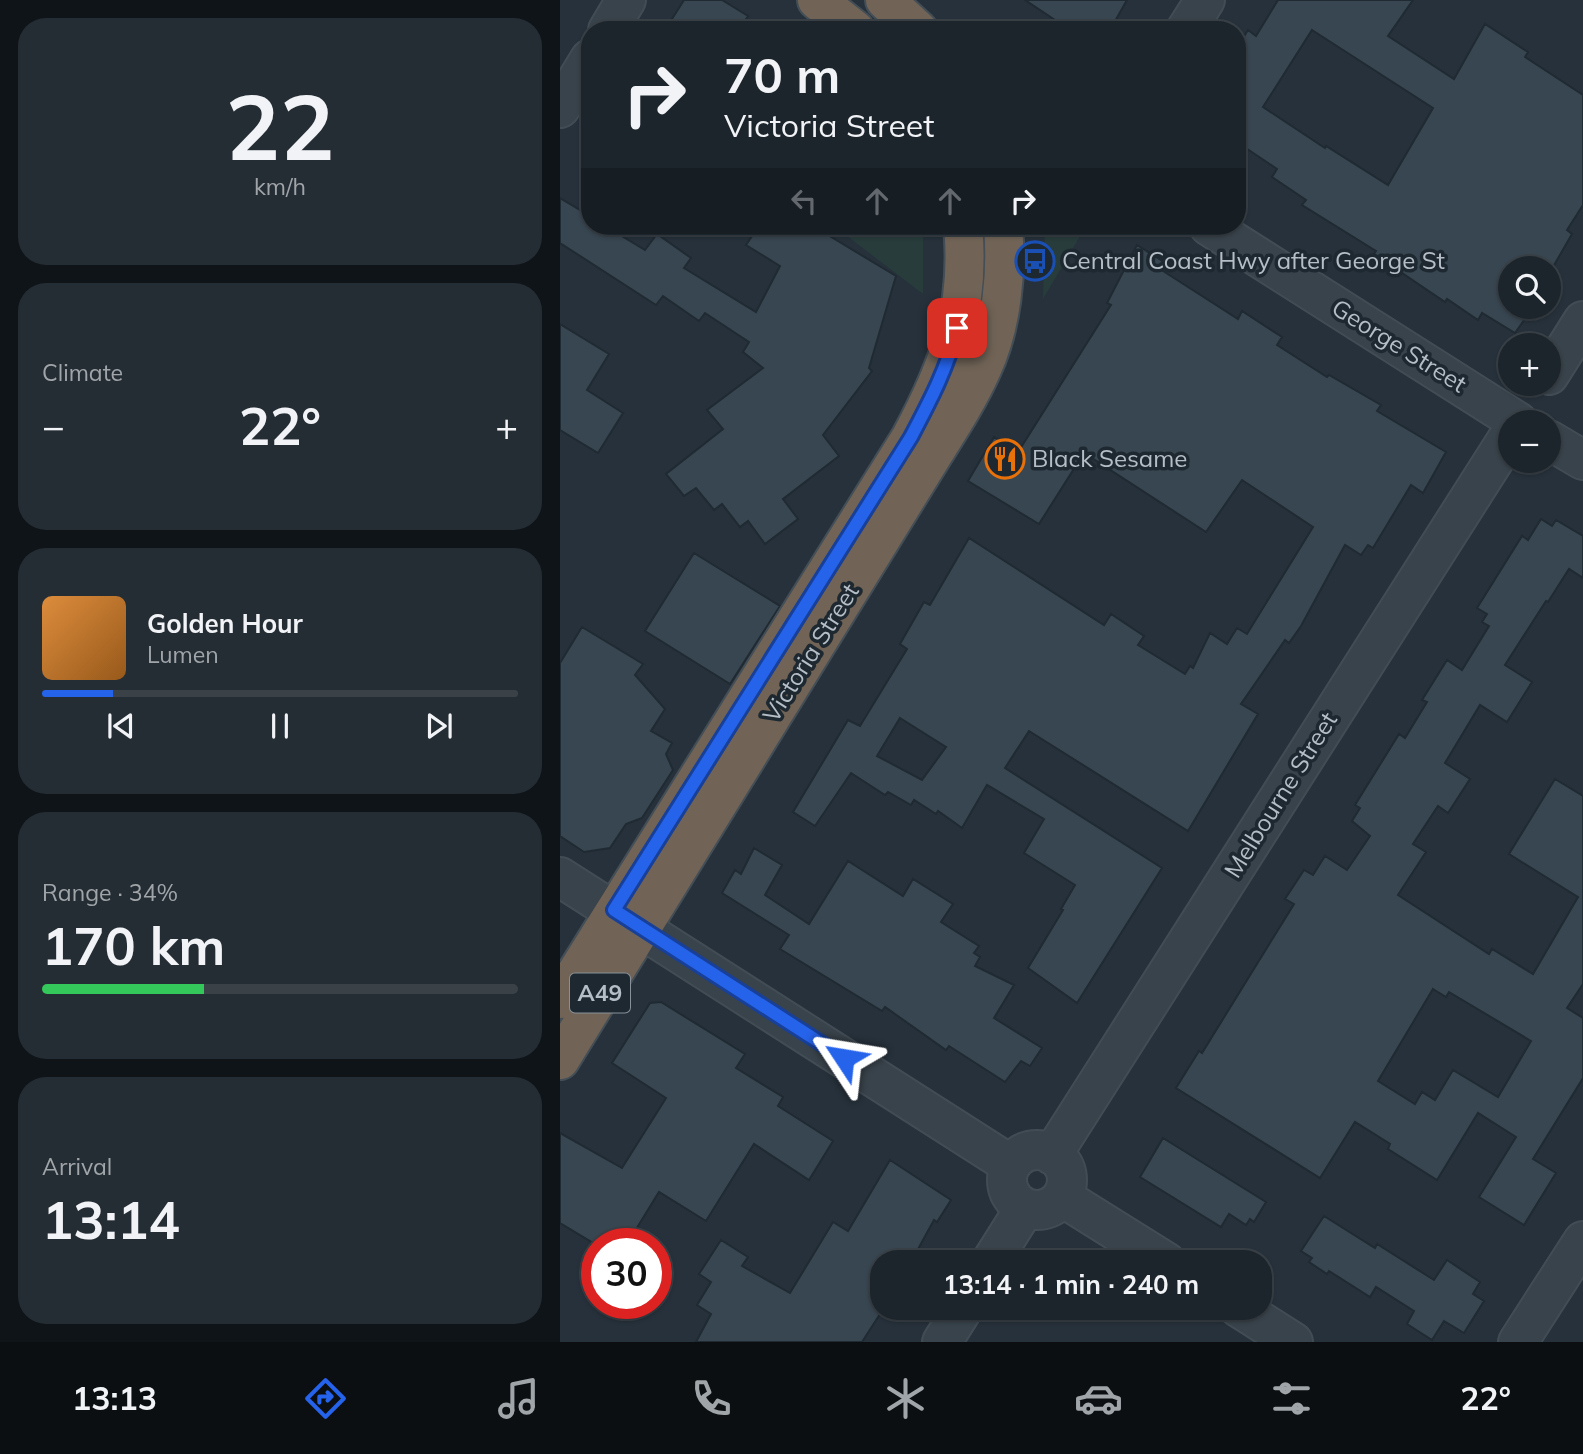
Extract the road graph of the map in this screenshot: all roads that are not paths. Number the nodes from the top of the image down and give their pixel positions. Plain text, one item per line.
1 (626, 0) edge
2 (817, 0) edge
3 (885, 0) edge
4 (1205, 0) edge
5 (613, 21) edge
6 (844, 21) edge
7 (908, 21) edge
8 (1192, 21) edge
9 (581, 74) edge
10 (560, 108) edge
11 (964, 235) edge
12 (1004, 235) edge
13 (1223, 235) edge
14 (1583, 321) edge
15 (1561, 356) edge
16 (1499, 410) edge
17 (1561, 447) edge
18 (1498, 454) edge
19 (1583, 460) edge
20 (560, 877) edge
21 (628, 919) junction
22 (560, 999) edge
23 (560, 1060) edge
24 (1052, 1155) junction
25 (1011, 1165) junction
26 (1062, 1197) junction
27 (1025, 1208) junction
28 (1583, 1241) edge
29 (999, 1250) edge
30 (1147, 1250) edge
31 (956, 1320) edge
32 (1258, 1320) edge
33 (942, 1342) edge
34 (1293, 1342) edge
35 (1518, 1342) edge

1 - 5 street
2 - 6 highway
3 - 7 highway
4 - 8 street
9 - 10 street
11 - 21 highway, Victoria Street / A49
12 - 21 highway, Victoria Street / A49
13 - 16 street, George Street
14 - 15 street
17 - 19 street
18 - 24 street, Melbourne Street
20 - 21 street
21 - 22 highway, Victoria Street / A49
21 - 23 highway, Victoria Street / A49
21 - 25 street
24 - 25 street
24 - 26 street
25 - 27 street
26 - 27 street
26 - 30 street
27 - 29 street
28 - 35 street
31 - 33 street
32 - 34 street

